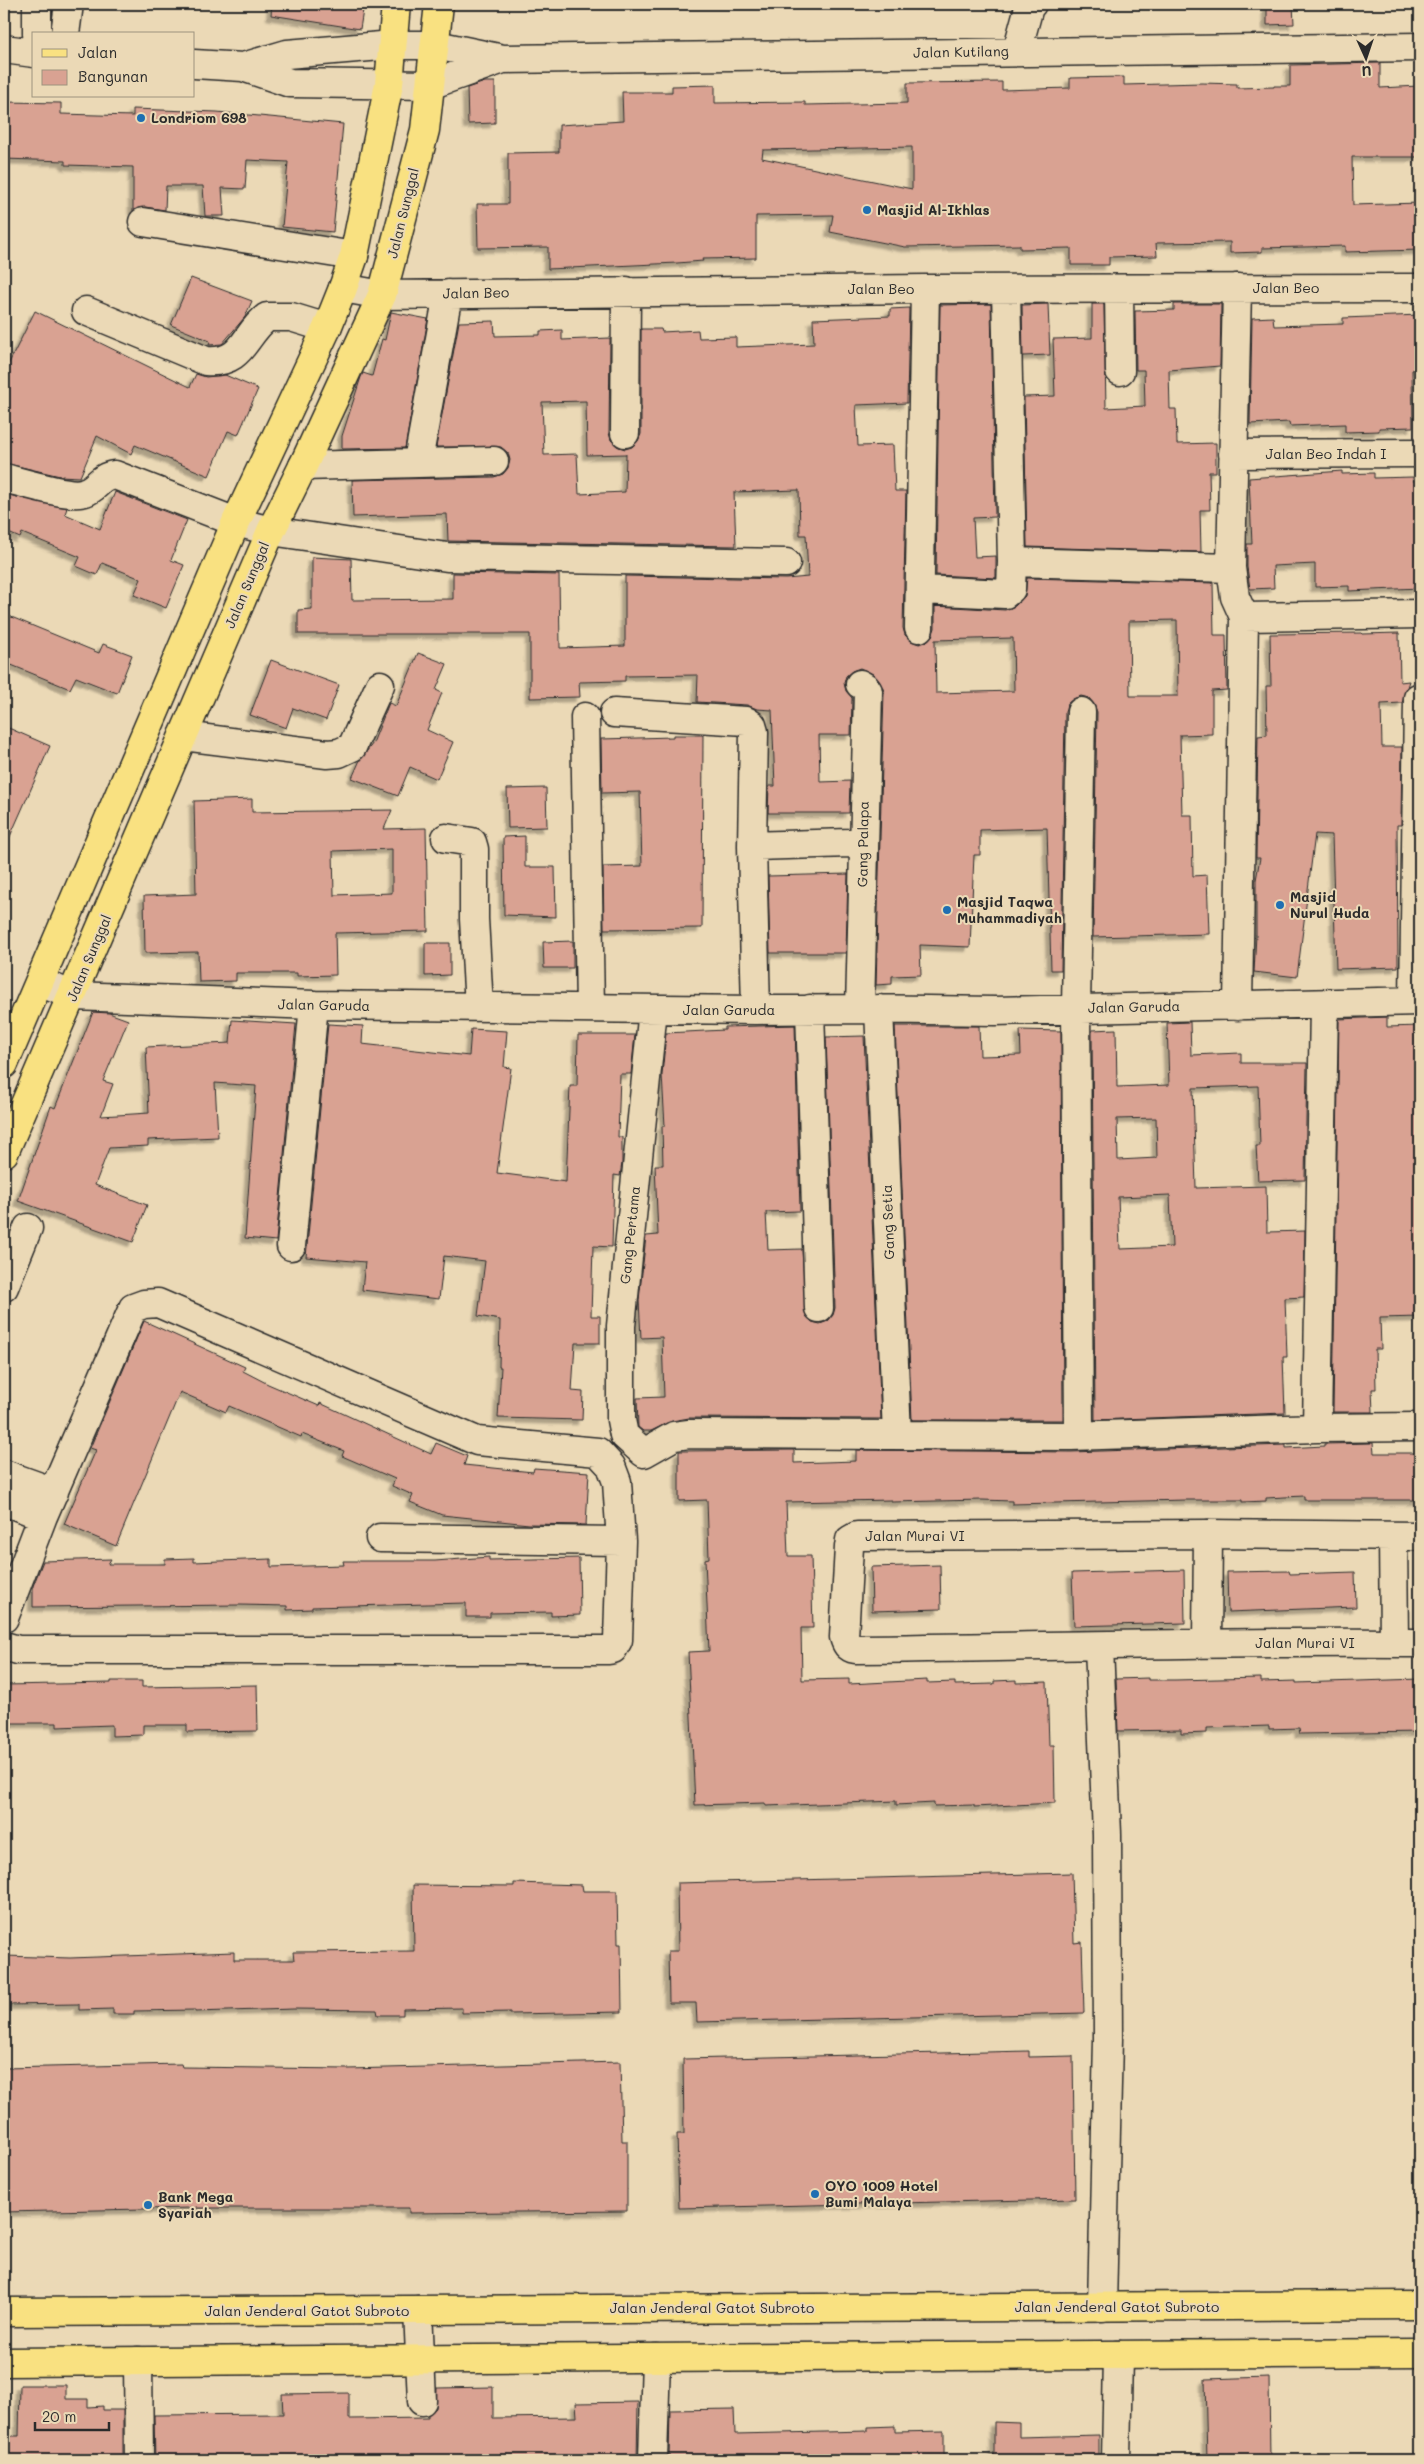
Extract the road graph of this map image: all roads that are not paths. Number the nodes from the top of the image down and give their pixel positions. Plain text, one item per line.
1 (37, 4) edge
2 (69, 4) edge
3 (396, 4) edge
4 (439, 4) edge
5 (1032, 4) edge
6 (37, 32) edge
7 (65, 32) edge
8 (393, 45) junction
9 (436, 45) junction
10 (1420, 47) edge
11 (4, 49) edge
12 (1017, 51) junction
13 (32, 53) edge
14 (503, 59) junction
15 (195, 64) edge
16 (243, 67) junction
17 (388, 84) junction
18 (430, 85) junction
19 (144, 222) dead end
20 (354, 256) junction
21 (343, 288) junction
22 (1236, 288) junction
23 (1420, 288) edge
24 (925, 289) junction
25 (1006, 289) junction
26 (1119, 289) junction
27 (626, 291) junction
28 (382, 294) junction
29 (448, 294) junction
30 (86, 311) dead end
31 (327, 328) junction
32 (1120, 371) dead end
33 (625, 433) dead end
34 (1420, 453) edge
35 (1232, 454) junction
36 (418, 461) junction
37 (494, 461) dead end
38 (303, 466) junction
39 (4, 478) edge
40 (236, 522) junction
41 (271, 531) junction
42 (1012, 562) junction
43 (786, 563) dead end
44 (1231, 568) junction
45 (921, 590) junction
46 (1420, 614) edge
47 (1244, 617) junction
48 (919, 628) dead end
49 (860, 684) dead end
50 (380, 685) dead end
51 (1418, 698) dead end
52 (1081, 712) dead end
53 (614, 713) dead end
54 (585, 717) dead end
55 (183, 736) junction
56 (446, 838) dead end
57 (850, 843) dead end
58 (752, 846) junction
59 (40, 982) junction
60 (73, 996) junction
61 (1417, 1001) edge
62 (1324, 1004) junction
63 (314, 1006) junction
64 (1238, 1006) junction
65 (479, 1007) junction
66 (590, 1008) junction
67 (1076, 1008) junction
68 (653, 1009) junction
69 (810, 1009) junction
70 (870, 1009) junction
71 (756, 1010) junction
72 (4, 1064) edge
73 (9, 1124) edge
74 (28, 1228) dead end
75 (291, 1246) dead end
76 (4, 1287) edge
77 (819, 1308) dead end
78 (1079, 1427) dead end
79 (1420, 1427) edge
80 (1317, 1428) junction
81 (897, 1435) junction
82 (4, 1474) edge
83 (4, 1501) edge
84 (49, 1504) junction
85 (1208, 1534) junction
86 (1393, 1536) junction
87 (1420, 1536) edge
88 (380, 1538) dead end
89 (621, 1541) junction
90 (4, 1618) edge
91 (1207, 1643) junction
92 (1407, 1643) edge
93 (4, 1646) edge
94 (1099, 1647) junction
95 (1420, 2305) edge
96 (1102, 2307) junction
97 (418, 2310) junction
98 (4, 2312) edge
99 (1420, 2353) edge
100 (1118, 2355) junction
101 (656, 2358) junction
102 (419, 2360) junction
103 (138, 2361) junction
104 (4, 2362) edge
105 (422, 2401) dead end
106 (139, 2460) edge
107 (653, 2460) edge
108 (1116, 2460) edge

1 - 6 street
2 - 7 street
3 - 8 main road
4 - 9 main road, Jalan Sunggal
5 - 12 street
8 - 9 street, Jalan Kutilang
8 - 16 street, Jalan Kutilang
8 - 17 main road
9 - 14 street, Jalan Kutilang
9 - 18 main road, Jalan Sunggal
10 - 12 street, Jalan Kutilang
11 - 13 street
12 - 14 street, Jalan Kutilang
14 - 18 street, Jalan Kutilang
15 - 16 street
16 - 17 street
17 - 18 street
17 - 20 main road
18 - 28 main road, Jalan Sunggal
19 - 20 street
20 - 21 main road
21 - 28 street, Jalan Beo
21 - 31 main road
22 - 23 street, Jalan Beo
22 - 26 street, Jalan Beo
22 - 35 street
24 - 25 street, Jalan Beo
24 - 27 street, Jalan Beo
24 - 45 street
25 - 26 street, Jalan Beo
25 - 42 street
26 - 32 street
27 - 29 street, Jalan Beo
27 - 33 street
28 - 29 street, Jalan Beo
28 - 38 main road, Jalan Sunggal
29 - 36 street
30 - 31 street
31 - 40 main road
34 - 35 street, Jalan Beo Indah I
35 - 44 street
36 - 37 street
36 - 38 street
38 - 41 main road, Jalan Sunggal
39 - 40 street
40 - 41 street
40 - 59 main road
41 - 43 street
41 - 55 main road, Jalan Sunggal
42 - 44 street
42 - 45 street
44 - 47 street
45 - 48 street
46 - 47 street
47 - 64 street
49 - 70 street, Gang Palapa
50 - 55 street
51 - 61 street
52 - 67 street
53 - 58 street
54 - 66 street
55 - 60 main road, Jalan Sunggal
56 - 65 street
57 - 58 street
58 - 71 street
59 - 60 street, Jalan Garuda
59 - 72 main road
60 - 63 street, Jalan Garuda
60 - 73 main road, Jalan Sunggal
61 - 62 street, Jalan Garuda
62 - 64 street, Jalan Garuda
62 - 80 street
63 - 65 street, Jalan Garuda
63 - 75 street
64 - 67 street, Jalan Garuda
65 - 66 street, Jalan Garuda
66 - 68 street, Jalan Garuda
67 - 70 street, Jalan Garuda
67 - 78 street
68 - 71 street, Jalan Garuda
68 - 81 street, Gang Pertama
69 - 70 street, Jalan Garuda
69 - 71 street, Jalan Garuda
69 - 77 street
70 - 81 street, Gang Setia
74 - 76 street
79 - 80 street
80 - 81 street
82 - 84 street
83 - 84 street
84 - 89 street
84 - 90 street
85 - 86 street, Jalan Murai VI
85 - 91 street
85 - 94 street, Jalan Murai VI
86 - 87 street, Jalan Murai VI
86 - 92 street
88 - 89 street
89 - 93 street
91 - 92 street, Jalan Murai VI
91 - 94 street, Jalan Murai VI
94 - 96 street
95 - 96 main road, Jalan Jenderal Gatot Subroto
96 - 97 main road, Jalan Jenderal Gatot Subroto
97 - 98 main road, Jalan Jenderal Gatot Subroto
97 - 102 street
99 - 100 main road
100 - 101 main road
100 - 108 street
101 - 102 main road
101 - 107 street
102 - 103 main road
102 - 105 street
103 - 104 main road
103 - 106 street

